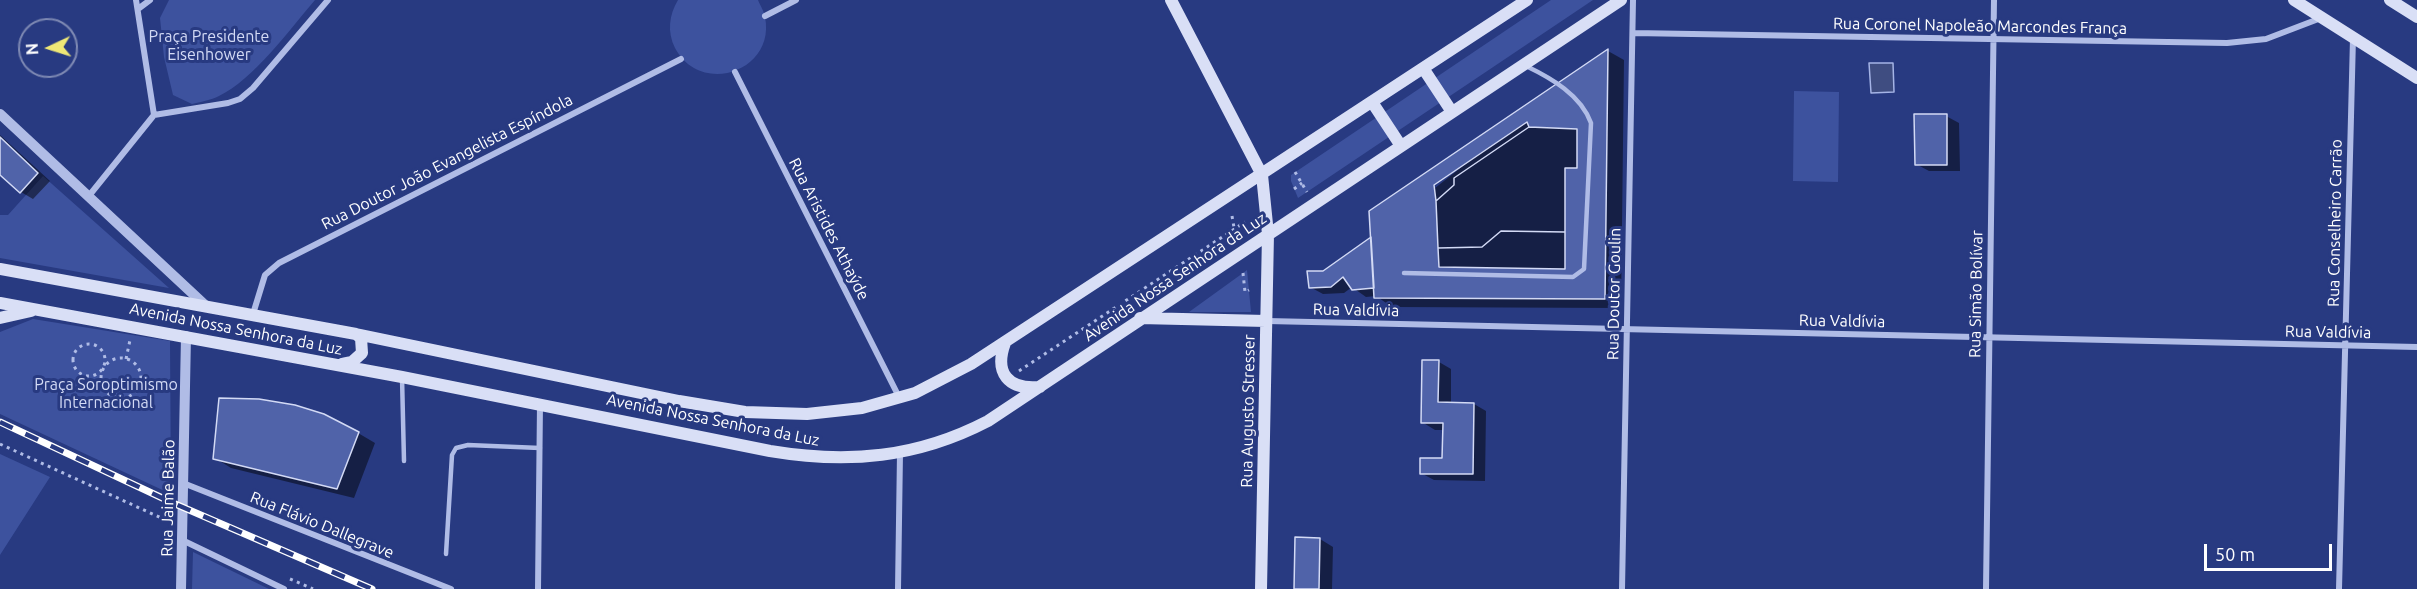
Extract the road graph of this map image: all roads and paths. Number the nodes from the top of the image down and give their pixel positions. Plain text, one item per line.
1 (136, 0) edge
2 (150, 0) edge
3 (328, 0) edge
4 (796, 0) edge
5 (1171, 0) edge
6 (1527, 0) edge
7 (1621, 0) edge
8 (1633, 0) edge
9 (1994, 0) edge
10 (2294, 0) edge
11 (2390, 0) edge
12 (138, 9) junction
13 (765, 16) dead end
14 (2417, 17) edge
15 (2322, 18) junction
16 (1633, 33) junction
17 (2353, 37) junction
18 (1993, 39) junction
19 (681, 59) dead end
20 (1523, 65) junction
21 (1423, 68) junction
22 (735, 72) dead end
23 (2417, 78) edge
24 (1372, 102) junction
25 (1452, 112) junction
26 (0, 114) edge
27 (154, 115) junction
28 (1401, 146) junction
29 (1295, 172) dead end
30 (1262, 175) junction
31 (1302, 183) junction
32 (1294, 189) dead end
33 (1307, 192) dead end
34 (88, 197) junction
35 (1232, 216) dead end
36 (1245, 222) dead end
37 (1234, 229) junction
38 (1268, 234) junction
39 (1236, 239) dead end
40 (0, 268) edge
41 (1243, 273) dead end
42 (1404, 273) dead end
43 (1249, 290) dead end
44 (0, 303) edge
45 (206, 306) junction
46 (36, 309) junction
47 (253, 314) junction
48 (0, 318) edge
49 (1140, 318) junction
50 (1266, 321) junction
51 (1627, 329) junction
52 (356, 334) junction
53 (186, 336) junction
54 (130, 338) dead end
55 (1989, 338) junction
56 (96, 339) dead end
57 (1005, 343) junction
58 (95, 345) junction
59 (2346, 346) junction
60 (2417, 347) edge
61 (126, 359) junction
62 (338, 364) junction
63 (104, 368) junction
64 (1015, 374) dead end
65 (402, 377) junction
66 (1041, 387) junction
67 (899, 398) junction
68 (540, 404) junction
69 (0, 444) edge
70 (540, 448) junction
71 (900, 453) junction
72 (404, 462) dead end
73 (183, 483) junction
74 (173, 524) dead end
75 (182, 540) junction
76 (446, 554) dead end
77 (182, 589) edge
78 (284, 589) edge
79 (451, 589) edge
80 (538, 589) edge
81 (898, 589) edge
82 (1261, 589) edge
83 (1622, 589) edge
84 (1986, 589) edge
85 (2339, 589) edge

1 - 12 street
2 - 12 street
3 - 27 street
4 - 13 street
5 - 30 main road
6 - 21 main road, Avenida Nossa Senhora da Luz
7 - 20 main road, Avenida Nossa Senhora da Luz
8 - 16 street, Rua Doutor Goulin
9 - 18 street, Rua Simão Bolívar
10 - 15 main road
11 - 14 main road
12 - 27 street
15 - 17 main road
15 - 18 street, Rua Coronel Napoleão Marcondes França
16 - 18 street, Rua Coronel Napoleão Marcondes França
16 - 51 street, Rua Doutor Goulin
17 - 23 main road
17 - 59 street, Rua Conselheiro Carrão
18 - 55 street, Rua Simão Bolívar
19 - 47 street, Rua Doutor João Evangelista Espíndola
20 - 25 main road, Avenida Nossa Senhora da Luz
20 - 42 lane
21 - 24 main road, Avenida Nossa Senhora da Luz
21 - 25 main road
22 - 67 street, Rua Aristides Athaýde
24 - 28 main road
24 - 30 main road, Avenida Nossa Senhora da Luz
25 - 28 main road, Avenida Nossa Senhora da Luz
26 - 34 street
27 - 34 street
28 - 38 main road, Avenida Nossa Senhora da Luz
29 - 31 path
30 - 38 main road, Rua Augusto Stresser
30 - 57 main road, Avenida Nossa Senhora da Luz
31 - 32 path
31 - 33 path
34 - 45 street
35 - 37 path
36 - 37 path
37 - 39 path
37 - 64 path
38 - 49 main road, Avenida Nossa Senhora da Luz
38 - 50 main road, Rua Augusto Stresser
40 - 45 main road, Avenida Nossa Senhora da Luz
41 - 43 path
44 - 46 main road, Avenida Nossa Senhora da Luz
45 - 47 main road, Avenida Nossa Senhora da Luz
46 - 48 main road
46 - 53 main road, Avenida Nossa Senhora da Luz
47 - 52 main road, Avenida Nossa Senhora da Luz
49 - 50 main road
49 - 66 main road, Avenida Nossa Senhora da Luz
50 - 51 street, Rua Valdívia
50 - 82 main road, Rua Augusto Stresser
51 - 55 street, Rua Valdívia
51 - 83 street, Rua Doutor Goulin
52 - 62 main road
52 - 67 main road, Avenida Nossa Senhora da Luz
53 - 62 main road, Avenida Nossa Senhora da Luz
53 - 73 street, Rua Jaime Balão
54 - 61 path
55 - 59 street, Rua Valdívia
55 - 84 street, Rua Simão Bolívar
56 - 58 path
57 - 66 main road
57 - 67 main road, Avenida Nossa Senhora da Luz
58 - 63 path
58 - 63 path
59 - 60 street, Rua Valdívia
59 - 85 street, Rua Conselheiro Carrão
61 - 63 path
61 - 63 path
62 - 65 main road, Avenida Nossa Senhora da Luz
65 - 68 main road, Avenida Nossa Senhora da Luz
65 - 72 lane
66 - 71 main road, Avenida Nossa Senhora da Luz
68 - 70 street
68 - 71 main road, Avenida Nossa Senhora da Luz
69 - 74 path
70 - 76 lane
70 - 80 street
71 - 81 street
73 - 75 street, Rua Jaime Balão
73 - 79 street, Rua Flávio Dallegrave
75 - 77 street, Rua Jaime Balão
75 - 78 street

